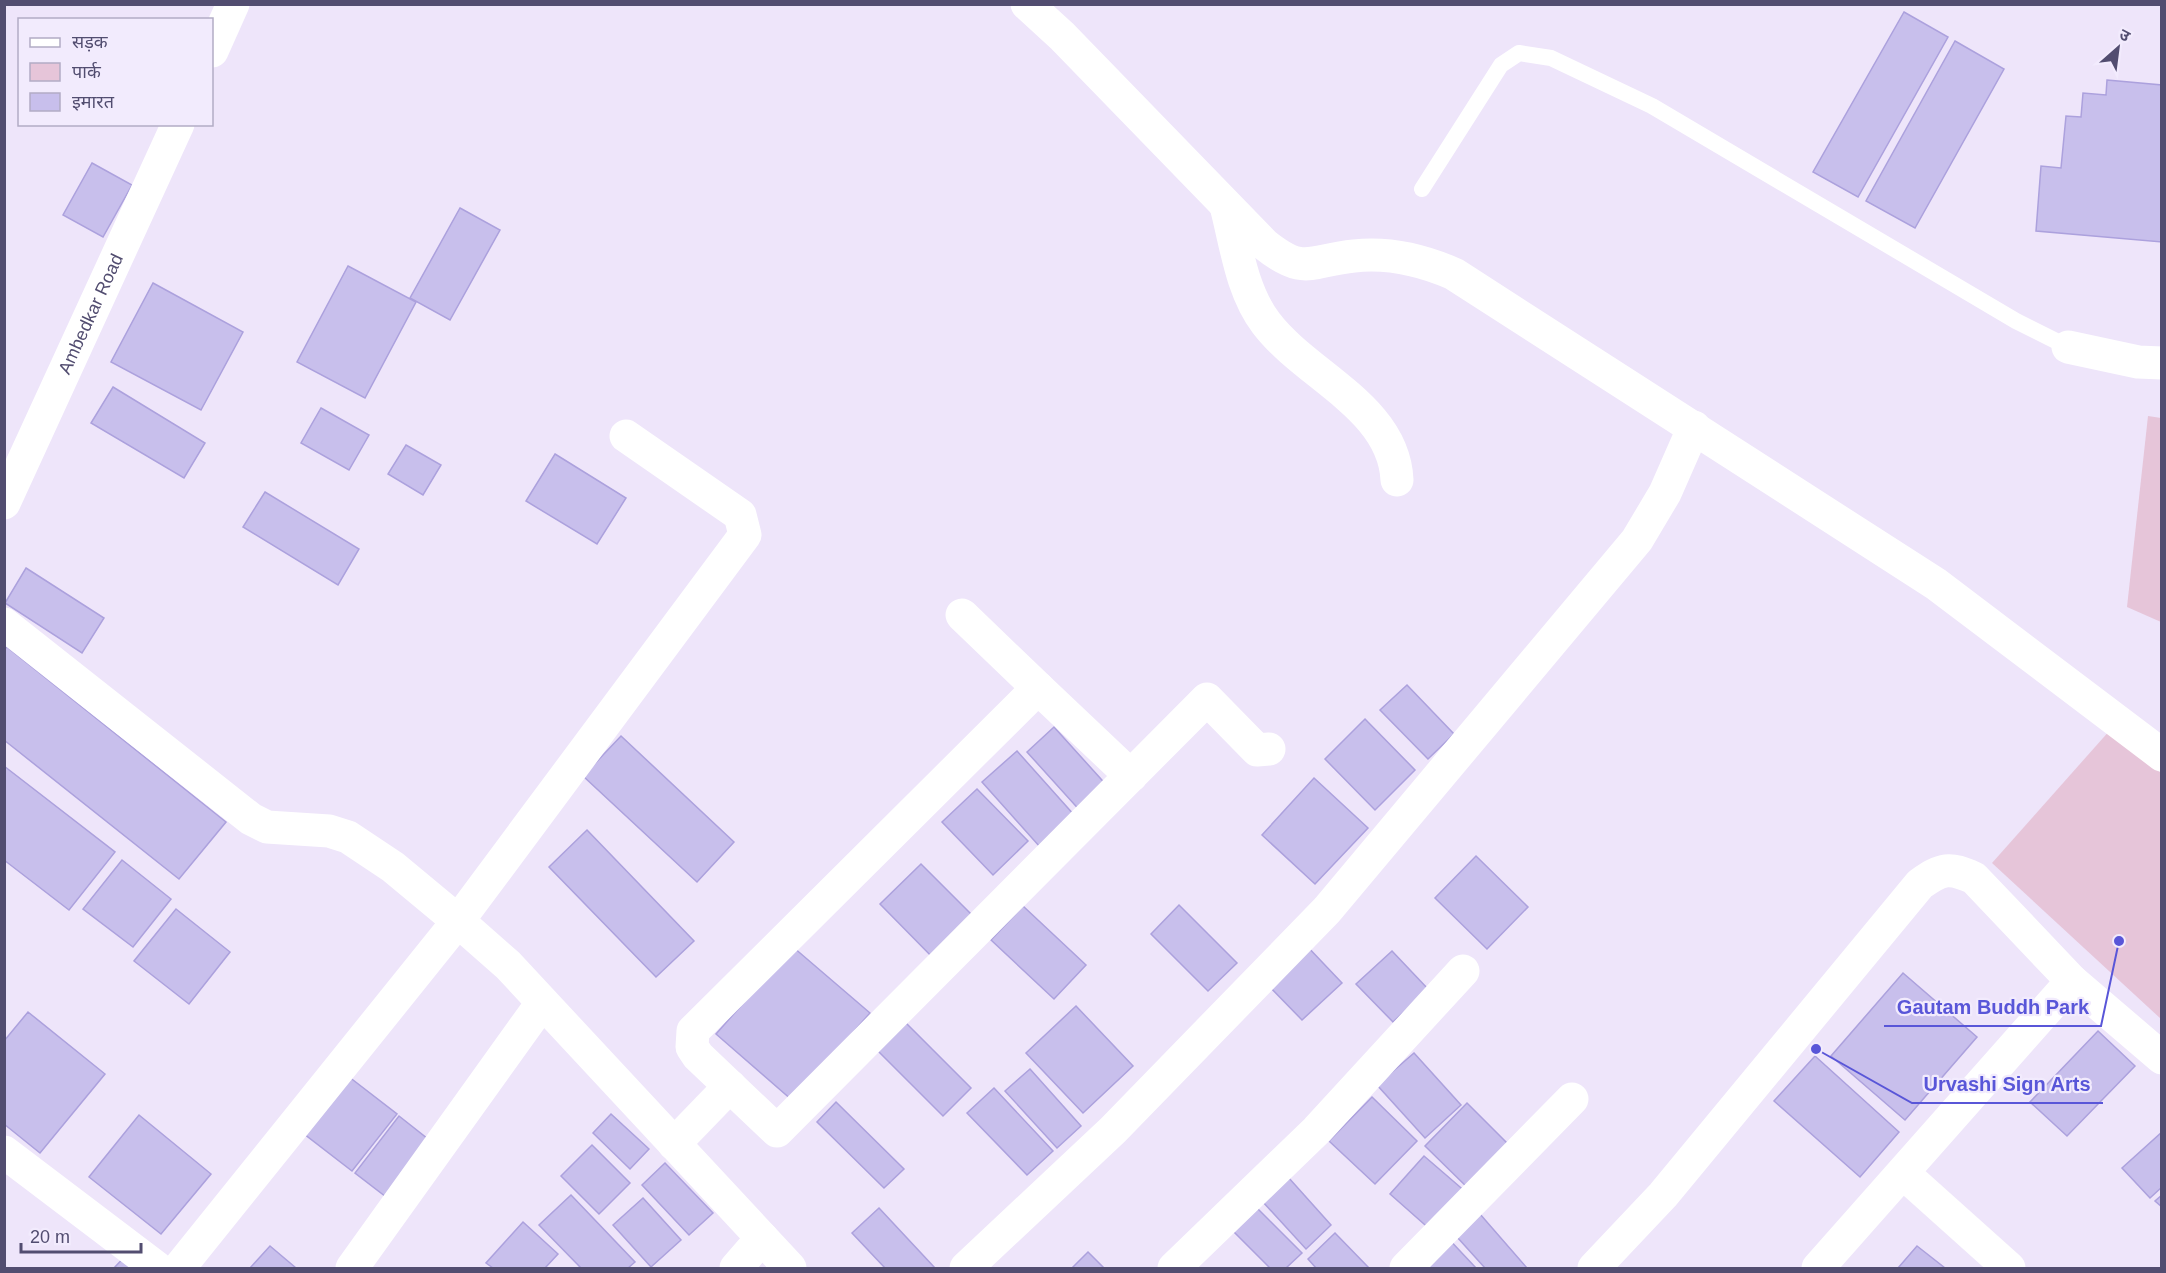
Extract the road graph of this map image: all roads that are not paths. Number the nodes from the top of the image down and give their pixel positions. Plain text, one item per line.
1 (233, 4) edge
2 (1027, 4) edge
3 (213, 49) edge
4 (177, 126) edge
5 (1422, 189) dead end
6 (1225, 204) junction
7 (2068, 347) joint
8 (2162, 363) edge
9 (1694, 427) junction
10 (626, 436) dead end
11 (1397, 480) dead end
12 (4, 502) edge
13 (962, 615) dead end
14 (4, 624) edge
15 (1038, 688) junction
16 (1269, 749) dead end
17 (2162, 756) edge
18 (1131, 776) junction
19 (458, 921) junction
20 (1462, 970) dead end
21 (2072, 981) junction
22 (542, 1003) junction
23 (2162, 1058) edge
24 (730, 1086) junction
25 (1572, 1099) dead end
26 (674, 1144) junction
27 (4, 1152) edge
28 (1903, 1173) junction
29 (762, 1238) junction
30 (157, 1269) edge
31 (179, 1269) edge
32 (352, 1269) edge
33 (736, 1269) edge
34 (790, 1269) edge
35 (966, 1269) edge
36 (1174, 1269) edge
37 (1406, 1269) edge
38 (1594, 1269) edge
39 (1818, 1269) edge
40 (2008, 1269) edge

1 - 3 street
2 - 6 street
4 - 12 street, Ambedkar Road
5 - 7 lane
6 - 9 street
6 - 11 street
7 - 8 street
9 - 17 street
9 - 35 street
10 - 19 street
13 - 15 street
14 - 19 street
15 - 18 street
15 - 24 street
16 - 18 street
18 - 24 street
19 - 22 street
19 - 31 street
20 - 36 street
21 - 23 street
21 - 28 street
21 - 38 street
22 - 26 street
22 - 32 street
24 - 26 street
25 - 37 street
26 - 29 street
27 - 30 street
28 - 39 street
28 - 40 street
29 - 33 street
29 - 34 street

